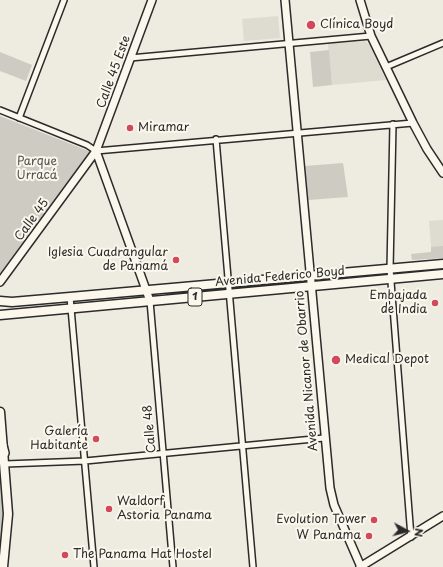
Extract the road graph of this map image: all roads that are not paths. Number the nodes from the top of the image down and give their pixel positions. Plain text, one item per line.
1 (64, 0) edge
2 (152, 0) edge
3 (285, 0) edge
4 (360, 0) edge
5 (371, 36) junction
6 (443, 43) edge
7 (288, 44) junction
8 (130, 58) junction
9 (386, 67) junction
10 (0, 110) edge
11 (19, 118) junction
12 (413, 123) junction
13 (393, 124) junction
14 (297, 132) junction
15 (216, 139) junction
16 (96, 151) junction
17 (443, 173) edge
18 (443, 264) edge
19 (390, 269) junction
20 (443, 274) edge
21 (309, 276) junction
22 (390, 279) junction
23 (0, 282) edge
24 (229, 283) junction
25 (310, 286) junction
26 (146, 290) junction
27 (229, 293) junction
28 (70, 298) junction
29 (0, 301) edge
30 (150, 301) junction
31 (70, 309) junction
32 (0, 315) edge
33 (0, 412) edge
34 (0, 438) edge
35 (324, 438) junction
36 (242, 446) junction
37 (4, 453) junction
38 (163, 454) junction
39 (85, 461) junction
40 (5, 464) junction
41 (443, 516) edge
42 (411, 537) junction
43 (3, 567) edge
44 (94, 567) edge
45 (173, 567) edge
46 (253, 567) edge
47 (360, 567) edge

1 - 11 street
2 - 8 main road, Calle 45 Este
3 - 7 main road, Avenida Nicanor de Obarrio
4 - 5 main road
5 - 7 street
5 - 9 main road
6 - 9 street
7 - 8 street
7 - 14 main road, Avenida Nicanor de Obarrio
8 - 16 main road, Calle 45 Este
9 - 12 main road
10 - 11 street
11 - 16 street
12 - 13 street
12 - 17 main road
13 - 14 street
13 - 19 street
14 - 15 street
14 - 21 main road, Avenida Nicanor de Obarrio
15 - 16 street
15 - 24 street
16 - 23 main road, Calle 45
16 - 26 main road, Calle 48
18 - 19 main road, Avenida Federico Boyd / 1
19 - 21 main road, Avenida Federico Boyd / 1
19 - 22 street
20 - 22 main road, Avenida Federico Boyd / 1
21 - 24 main road, Avenida Federico Boyd / 1
21 - 25 main road, Avenida Nicanor de Obarrio
22 - 25 main road, Avenida Federico Boyd / 1
22 - 42 street
24 - 26 main road, Avenida Federico Boyd / 1
24 - 27 street
25 - 27 main road, Avenida Federico Boyd / 1
25 - 35 main road, Avenida Nicanor de Obarrio
26 - 28 main road, Avenida Federico Boyd / 1
26 - 30 main road, Calle 48
27 - 30 main road, Avenida Federico Boyd / 1
27 - 36 street
28 - 29 main road, Avenida Federico Boyd / 1
28 - 31 street
30 - 31 main road, Avenida Federico Boyd / 1
30 - 38 street, Calle 48
31 - 32 main road, Avenida Federico Boyd / 1
31 - 39 street
33 - 37 main road
34 - 37 highway
35 - 36 street
35 - 47 main road, Avenida Nicanor de Obarrio
36 - 38 street
36 - 46 street
37 - 40 main road
38 - 39 street
38 - 45 street, Calle 48
39 - 40 street
39 - 44 street
40 - 43 main road
41 - 42 main road
42 - 47 main road

